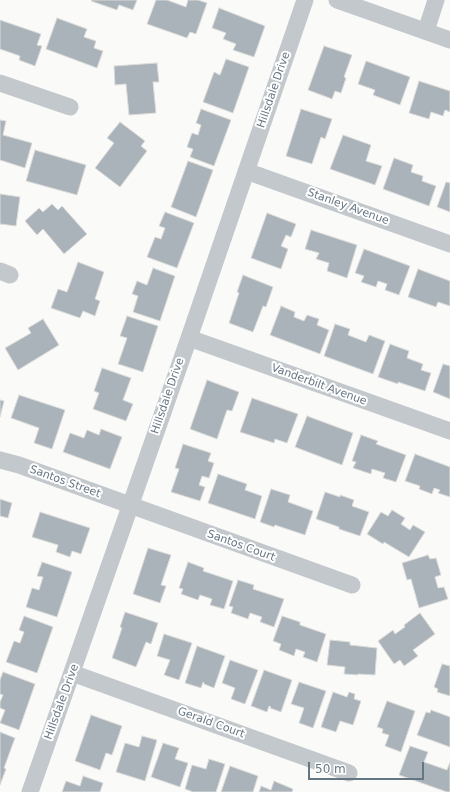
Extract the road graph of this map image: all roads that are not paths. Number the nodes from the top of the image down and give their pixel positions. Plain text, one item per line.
1 (305, 0) edge
2 (337, 0) edge
3 (436, 0) edge
4 (426, 31) junction
5 (450, 40) edge
6 (0, 83) edge
7 (70, 107) dead end
8 (246, 171) junction
9 (450, 244) edge
10 (189, 338) junction
11 (450, 431) edge
12 (0, 460) edge
13 (130, 506) junction
14 (352, 585) dead end
15 (72, 673) junction
16 (349, 773) dead end
17 (30, 792) edge

1 - 8 street, Hillsdale Drive
2 - 4 street
3 - 4 street
4 - 5 street
6 - 7 street
8 - 9 street, Stanley Avenue
8 - 10 street, Hillsdale Drive
10 - 11 street, Vanderbilt Avenue
10 - 13 street, Hillsdale Drive
12 - 13 street, Santos Street
13 - 14 street, Santos Court
13 - 15 street, Hillsdale Drive
15 - 16 street, Gerald Court
15 - 17 street, Hillsdale Drive

